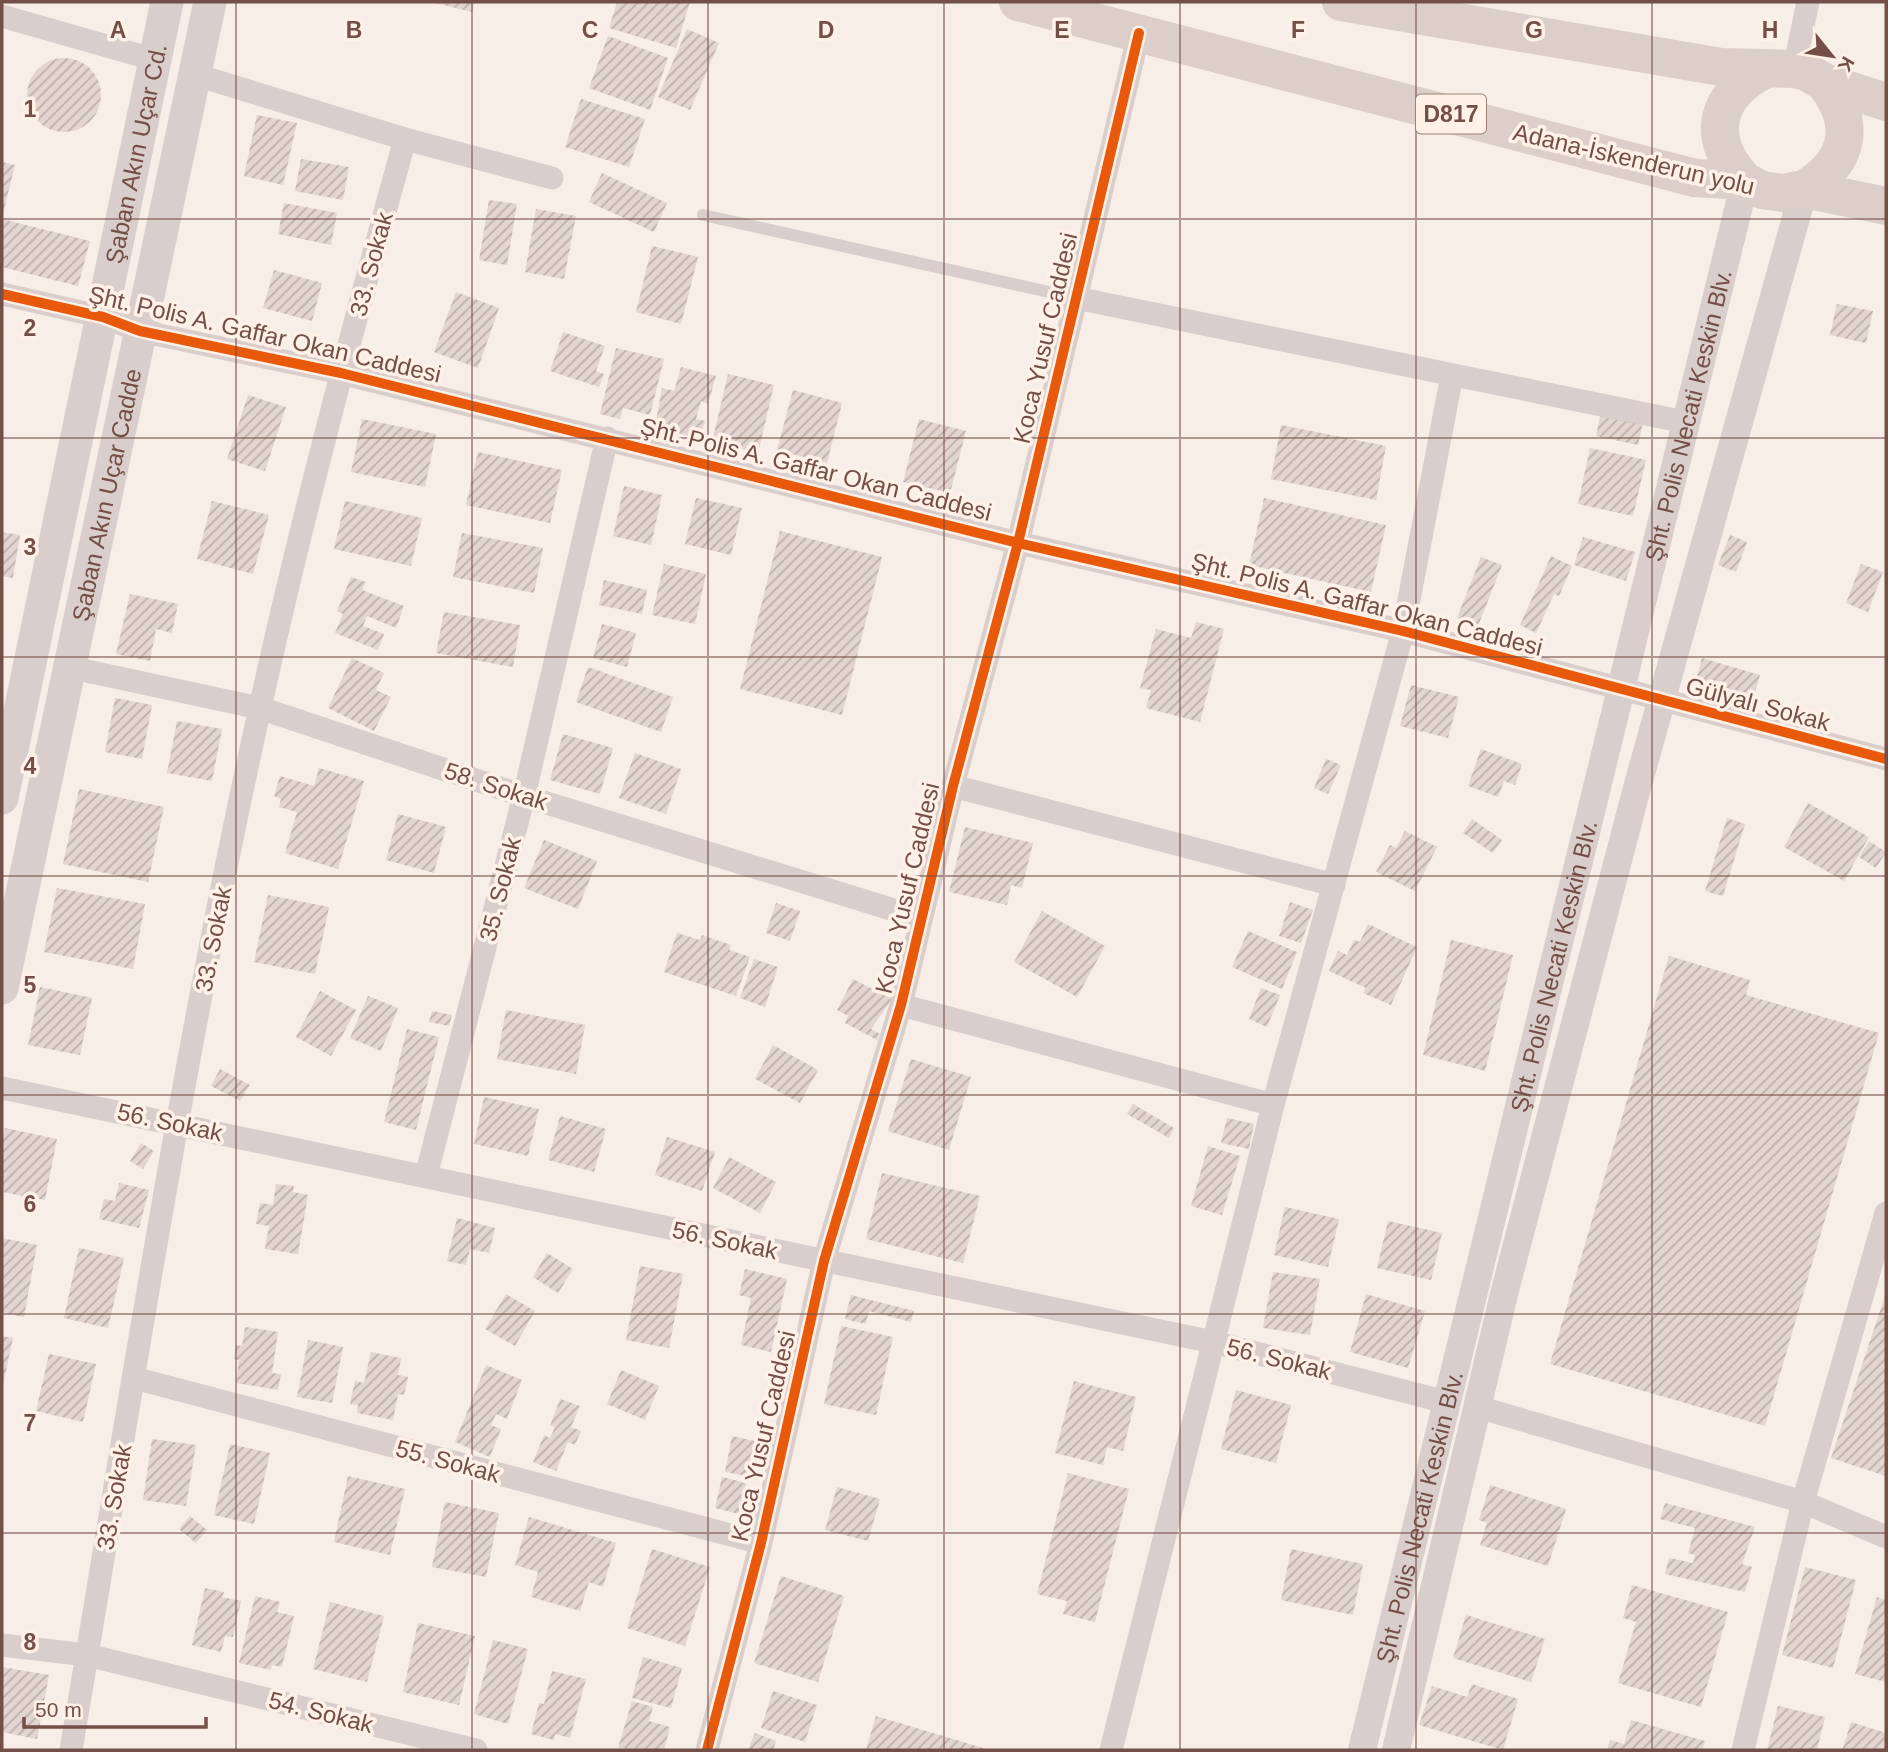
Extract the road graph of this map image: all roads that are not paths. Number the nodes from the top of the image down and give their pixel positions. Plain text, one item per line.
1 (167, 2) edge
2 (210, 2) edge
3 (1018, 2) edge
4 (1340, 2) edge
5 (1808, 2) edge
6 (2, 16) edge
7 (1139, 33) junction
8 (156, 60) junction
9 (193, 74) junction
10 (1794, 74) junction
11 (1886, 102) edge
12 (405, 138) junction
13 (552, 178) dead end
14 (1745, 181) junction
15 (1804, 189) junction
16 (1886, 206) edge
17 (703, 215) dead end
18 (2, 294) edge
19 (1076, 298) junction
20 (103, 317) junction
21 (140, 331) junction
22 (341, 373) junction
23 (1452, 375) junction
24 (1685, 422) junction
25 (607, 438) junction
26 (1018, 543) junction
27 (1403, 631) junction
28 (68, 667) junction
29 (1619, 689) junction
30 (1662, 701) junction
31 (260, 708) junction
32 (1886, 759) edge
33 (953, 786) junction
34 (524, 796) junction
35 (2, 798) edge
36 (1334, 885) junction
37 (920, 918) junction
38 (2, 988) edge
39 (901, 1005) junction
40 (2, 1088) edge
41 (1273, 1105) junction
42 (176, 1123) junction
43 (426, 1176) junction
44 (1886, 1213) edge
45 (824, 1261) junction
46 (1213, 1342) junction
47 (134, 1378) junction
48 (1446, 1402) junction
49 (1478, 1407) junction
50 (1803, 1502) junction
51 (1886, 1537) edge
52 (761, 1543) junction
53 (2, 1645) edge
54 (87, 1655) junction
55 (71, 1750) edge
56 (476, 1750) edge
57 (707, 1750) edge
58 (1111, 1750) edge
59 (1362, 1750) edge
60 (1396, 1750) edge
61 (1743, 1750) edge

1 - 8 main road, Şaban Akın Uçar Cd.
2 - 9 main road, Şaban Akın Uçar Cadde
3 - 7 highway, Adana-İskenderun yolu / D817
4 - 10 highway
5 - 10 street
6 - 8 street
7 - 14 highway, Adana-İskenderun yolu / D817
7 - 19 street, Koca Yusuf Caddesi
8 - 20 main road, Şaban Akın Uçar Cd.
9 - 12 street
9 - 21 main road, Şaban Akın Uçar Cadde
10 - 11 highway
10 - 14 highway
10 - 15 highway
12 - 13 street
12 - 22 street, 33. Sokak
14 - 15 highway, Adana-İskenderun yolu / D817
14 - 24 street, Şht. Polis Necati Keskin Blv.
15 - 16 highway, Adana-İskenderun yolu / D817
15 - 30 street, Şht. Polis Necati Keskin Blv.
17 - 19 lane
18 - 20 street, Şht. Polis A. Gaffar Okan Caddesi
19 - 23 street
19 - 26 street, Koca Yusuf Caddesi
20 - 21 street, Şht. Polis A. Gaffar Okan Caddesi
20 - 35 main road, Şaban Akın Uçar Cd.
21 - 22 street, Şht. Polis A. Gaffar Okan Caddesi
21 - 28 main road, Şaban Akın Uçar Cadde
22 - 25 street, Şht. Polis A. Gaffar Okan Caddesi
22 - 31 street, 33. Sokak
23 - 24 street
23 - 27 street
24 - 29 street, Şht. Polis Necati Keskin Blv.
25 - 26 street, Şht. Polis A. Gaffar Okan Caddesi
25 - 34 street, 35. Sokak
26 - 27 street, Şht. Polis A. Gaffar Okan Caddesi
26 - 33 street, Koca Yusuf Caddesi
27 - 29 street, Şht. Polis A. Gaffar Okan Caddesi
27 - 36 street
28 - 31 street, 58. Sokak
28 - 38 main road, Şaban Akın Uçar Cadde
29 - 30 street, Gülyalı Sokak
29 - 48 street, Şht. Polis Necati Keskin Blv.
30 - 32 street, Gülyalı Sokak
30 - 49 street, Şht. Polis Necati Keskin Blv.
31 - 34 street, 58. Sokak
31 - 42 street, 33. Sokak
33 - 36 street
33 - 37 street, Koca Yusuf Caddesi
34 - 37 street, 58. Sokak
34 - 43 street, 35. Sokak
36 - 41 street
37 - 39 street, Koca Yusuf Caddesi
39 - 41 street
39 - 45 street, Koca Yusuf Caddesi
40 - 42 street, 56. Sokak
41 - 46 street
42 - 43 street, 56. Sokak
42 - 47 street, 33. Sokak
43 - 45 street, 56. Sokak
44 - 50 street
45 - 46 street, 56. Sokak
45 - 52 street, Koca Yusuf Caddesi
46 - 48 street, 56. Sokak
46 - 58 street
47 - 52 street, 55. Sokak
47 - 54 street, 33. Sokak
48 - 59 street, Şht. Polis Necati Keskin Blv.
49 - 50 street
49 - 60 street, Şht. Polis Necati Keskin Blv.
50 - 51 street
50 - 61 street
52 - 57 street, Koca Yusuf Caddesi
53 - 54 street, 54. Sokak
54 - 55 street, 33. Sokak
54 - 56 street, 54. Sokak

